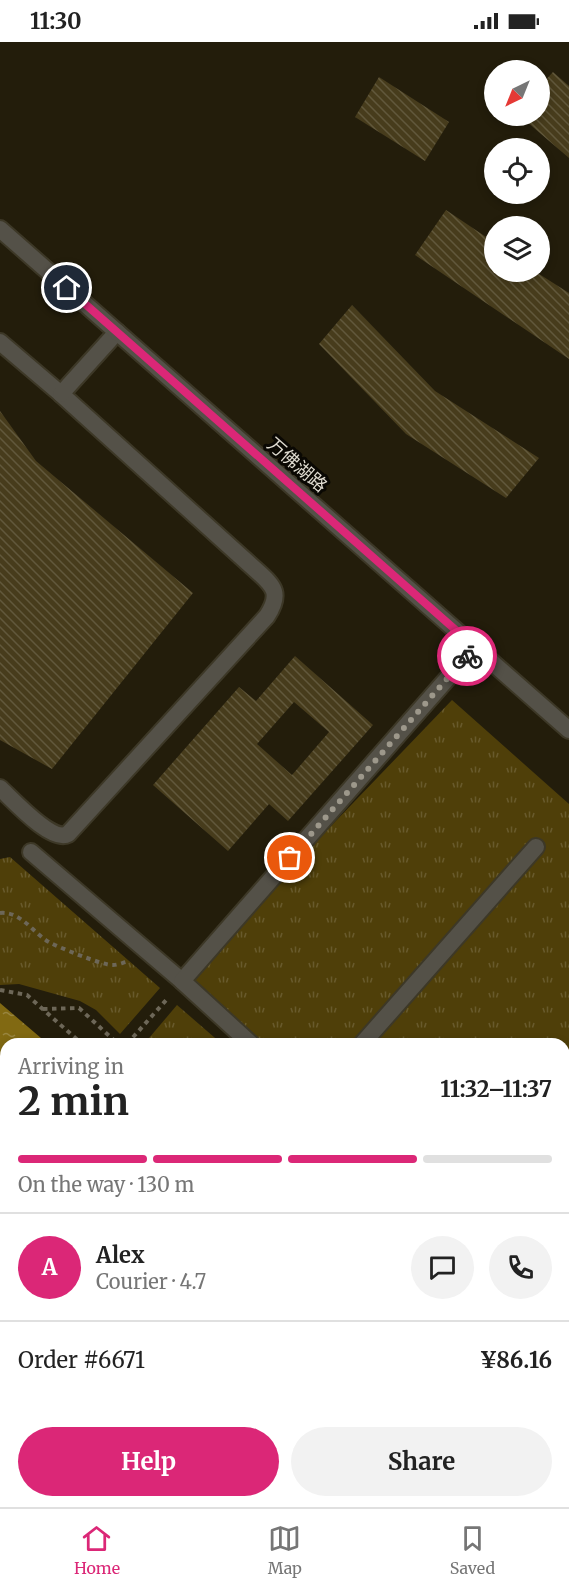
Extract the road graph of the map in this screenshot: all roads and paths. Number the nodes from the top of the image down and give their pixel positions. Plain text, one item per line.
1 (0, 229) edge
2 (117, 332) junction
3 (0, 342) edge
4 (61, 394) junction
5 (475, 647) junction
6 (569, 730) edge
7 (0, 788) edge
8 (536, 847) dead end
9 (31, 852) dead end
10 (0, 913) edge
11 (143, 948) junction
12 (182, 981) junction
13 (0, 990) edge
14 (43, 1008) junction
15 (76, 1038) edge
16 (112, 1038) edge
17 (132, 1038) edge
18 (244, 1038) edge
19 (367, 1038) edge

1 - 2 street, 万佛湖路
2 - 4 street
2 - 5 street, 万佛湖路
3 - 4 street
4 - 7 street
5 - 6 street, 万佛湖路
5 - 12 street
8 - 19 street
9 - 11 street
10 - 11 path
11 - 12 street
12 - 17 path
12 - 18 street
13 - 14 path
14 - 15 path
14 - 16 path

